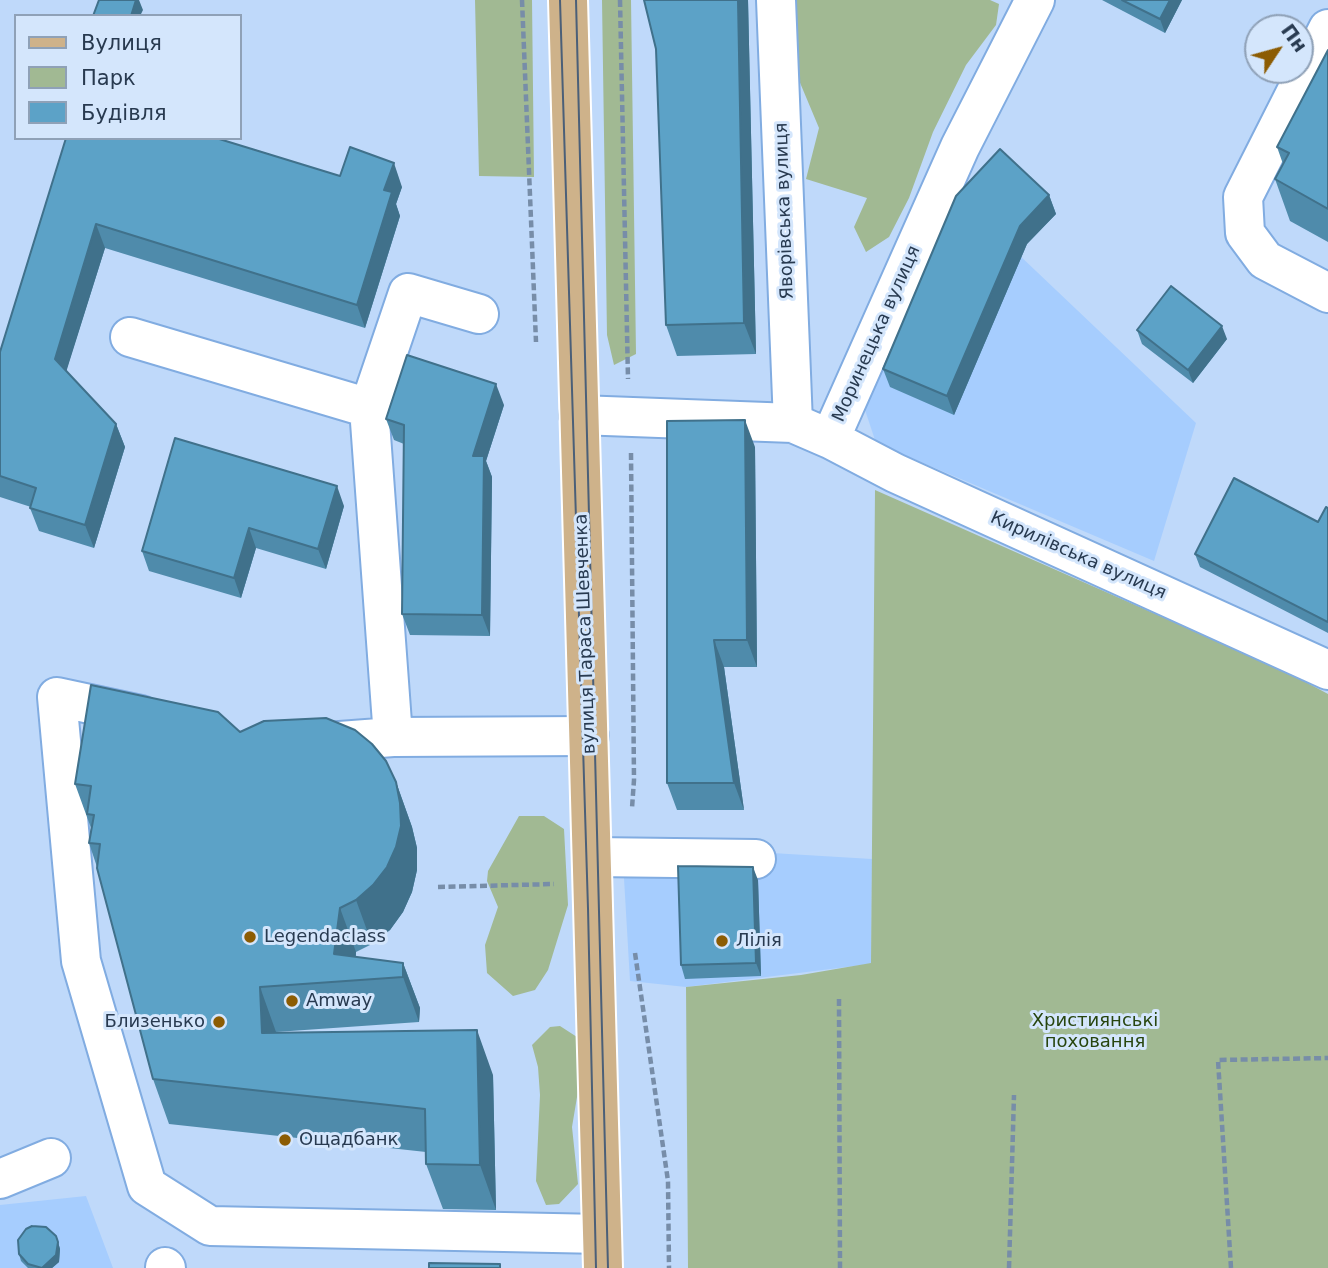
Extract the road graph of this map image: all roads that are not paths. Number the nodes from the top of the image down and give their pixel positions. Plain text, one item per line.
1 (568, 0) edge
2 (776, 0) edge
3 (1035, 0) edge
4 (1328, 29) edge
5 (1328, 293) edge
6 (480, 314) dead end
7 (130, 337) dead end
8 (369, 408) junction
9 (579, 415) junction
10 (793, 423) junction
11 (830, 439) junction
12 (1328, 670) edge
13 (178, 723) edge
14 (589, 736) junction
15 (393, 737) junction
16 (272, 743) edge
17 (593, 857) junction
18 (756, 859) dead end
19 (51, 1158) dead end
20 (0, 1179) edge
21 (603, 1251) edge

1 - 9 main road, вулиця Тараса Шевченка
2 - 10 street, Яворівська вулиця
3 - 11 street, Моринецька вулиця
4 - 5 street
6 - 8 street
7 - 8 street
8 - 15 street
9 - 10 street, Моринецька вулиця
9 - 14 main road, вулиця Тараса Шевченка
10 - 11 street, Моринецька вулиця
11 - 12 street, Кирилівська вулиця
13 - 21 street
14 - 15 street
14 - 17 main road, вулиця Тараса Шевченка
15 - 16 street
17 - 18 street
17 - 21 main road, вулиця Тараса Шевченка
19 - 20 street

